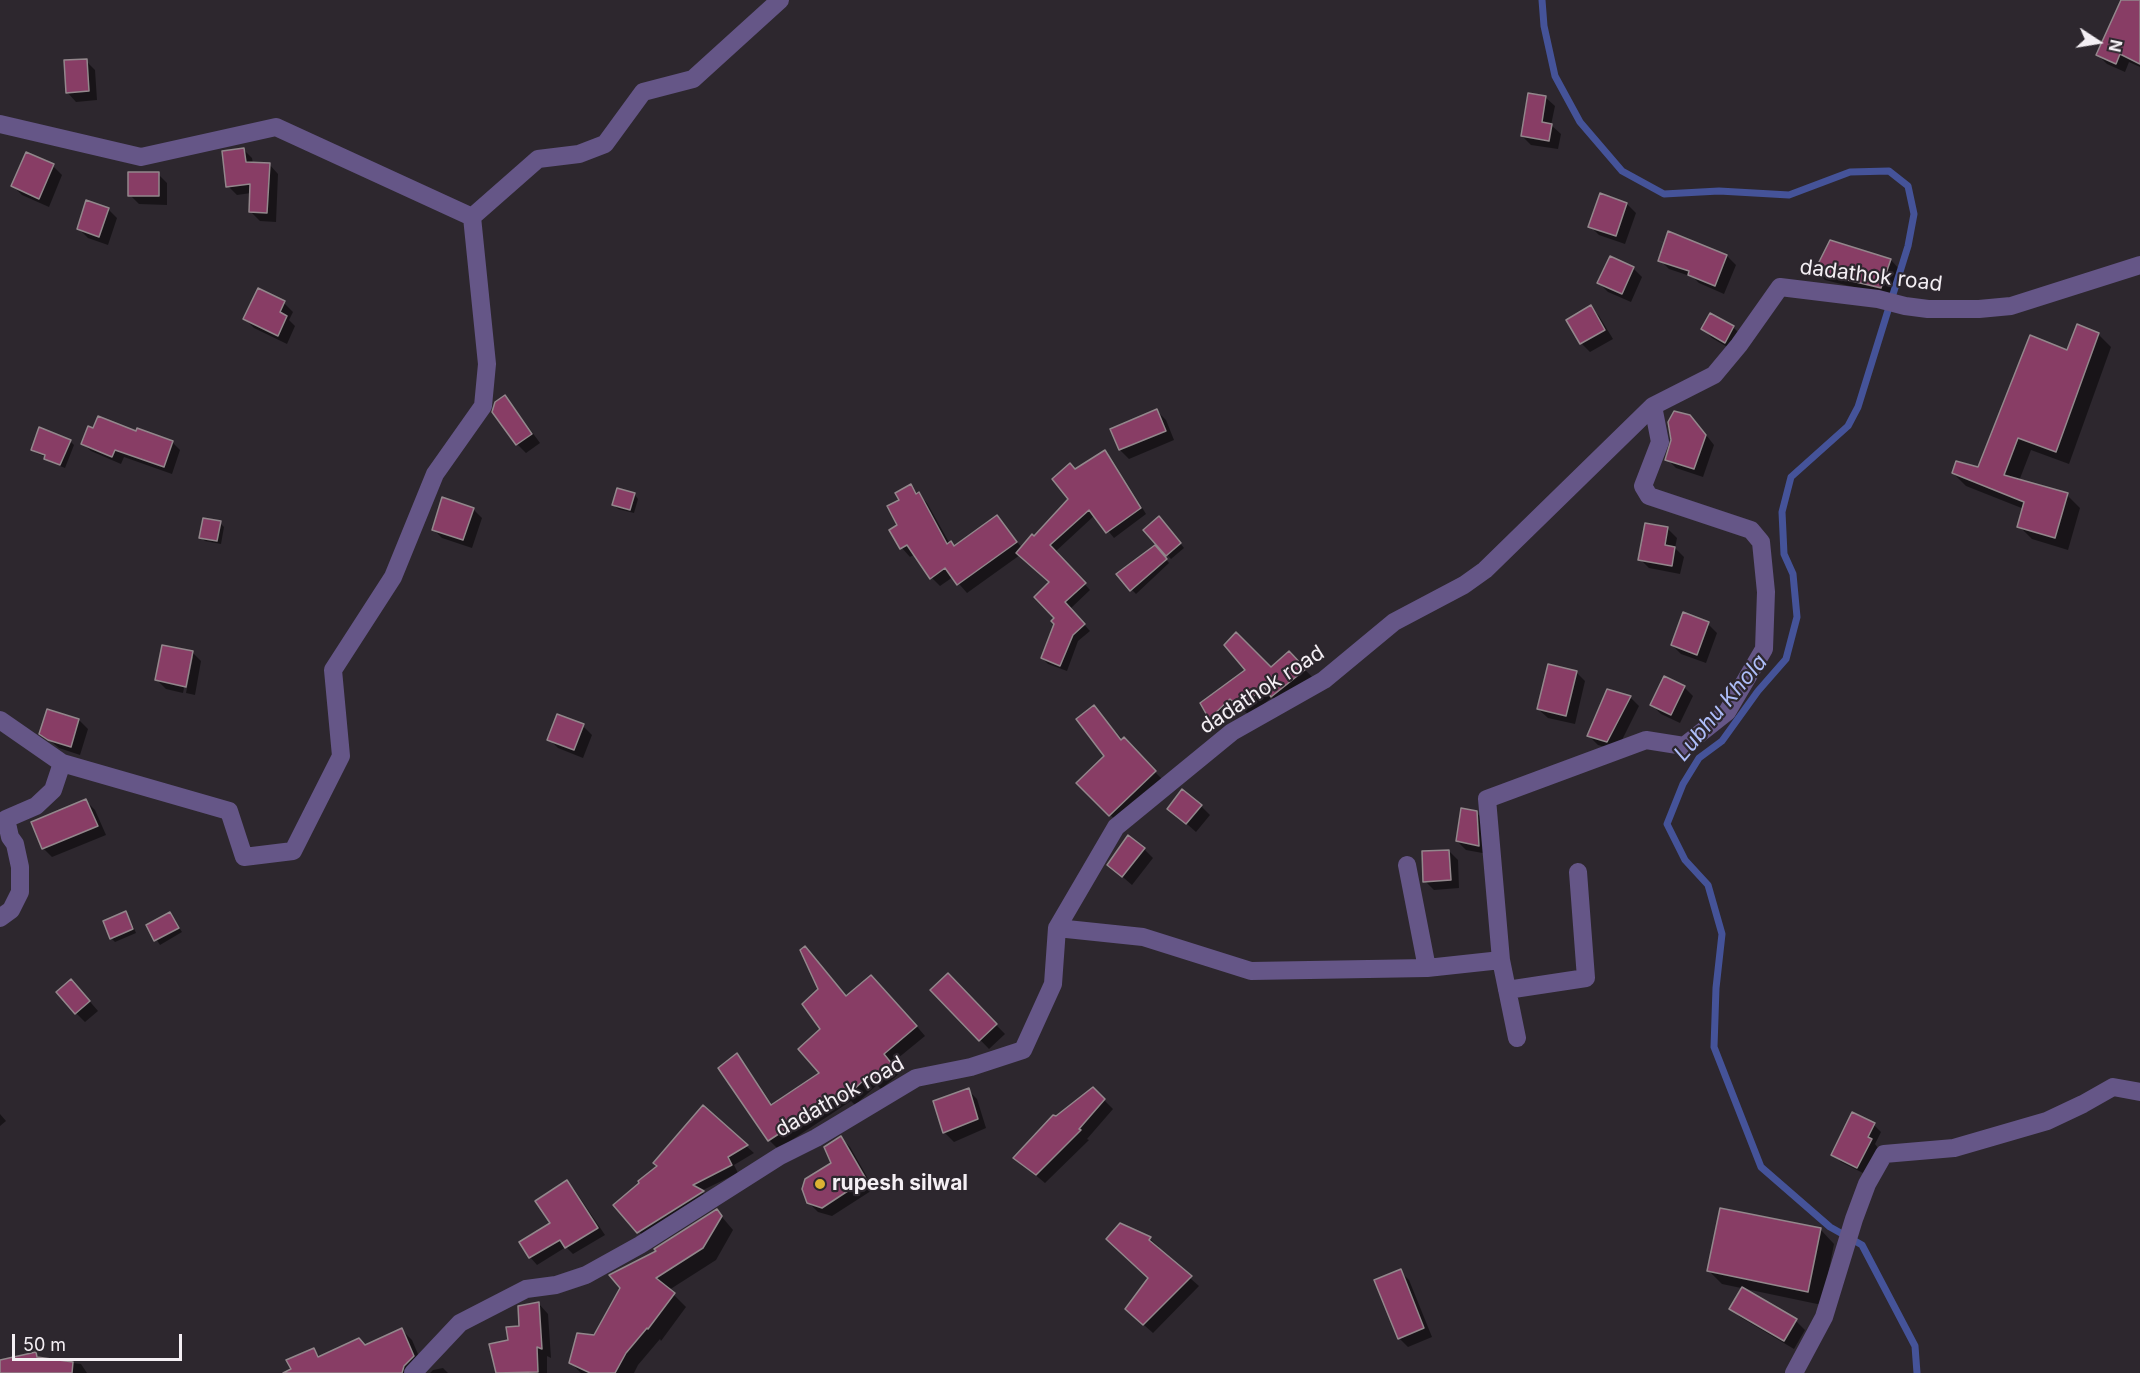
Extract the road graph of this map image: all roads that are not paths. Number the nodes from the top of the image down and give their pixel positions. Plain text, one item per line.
1 (780, 0) edge
2 (0, 124) edge
3 (472, 217) junction
4 (2140, 265) edge
5 (1653, 406) junction
6 (0, 720) edge
7 (62, 763) junction
8 (1407, 865) dead end
9 (1578, 872) dead end
10 (0, 918) edge
11 (1057, 928) junction
12 (1501, 960) junction
13 (1427, 968) junction
14 (1507, 990) junction
15 (1517, 1038) dead end
16 (2140, 1092) edge
17 (414, 1373) edge
18 (1794, 1373) edge

1 - 3 street
2 - 3 street
3 - 7 street
4 - 5 street, dadathok road
5 - 11 street, dadathok road
5 - 12 street
6 - 7 street
7 - 10 street
8 - 13 street
9 - 14 street
11 - 13 street
11 - 17 street, dadathok road
12 - 13 street
12 - 14 street
14 - 15 street
16 - 18 street

